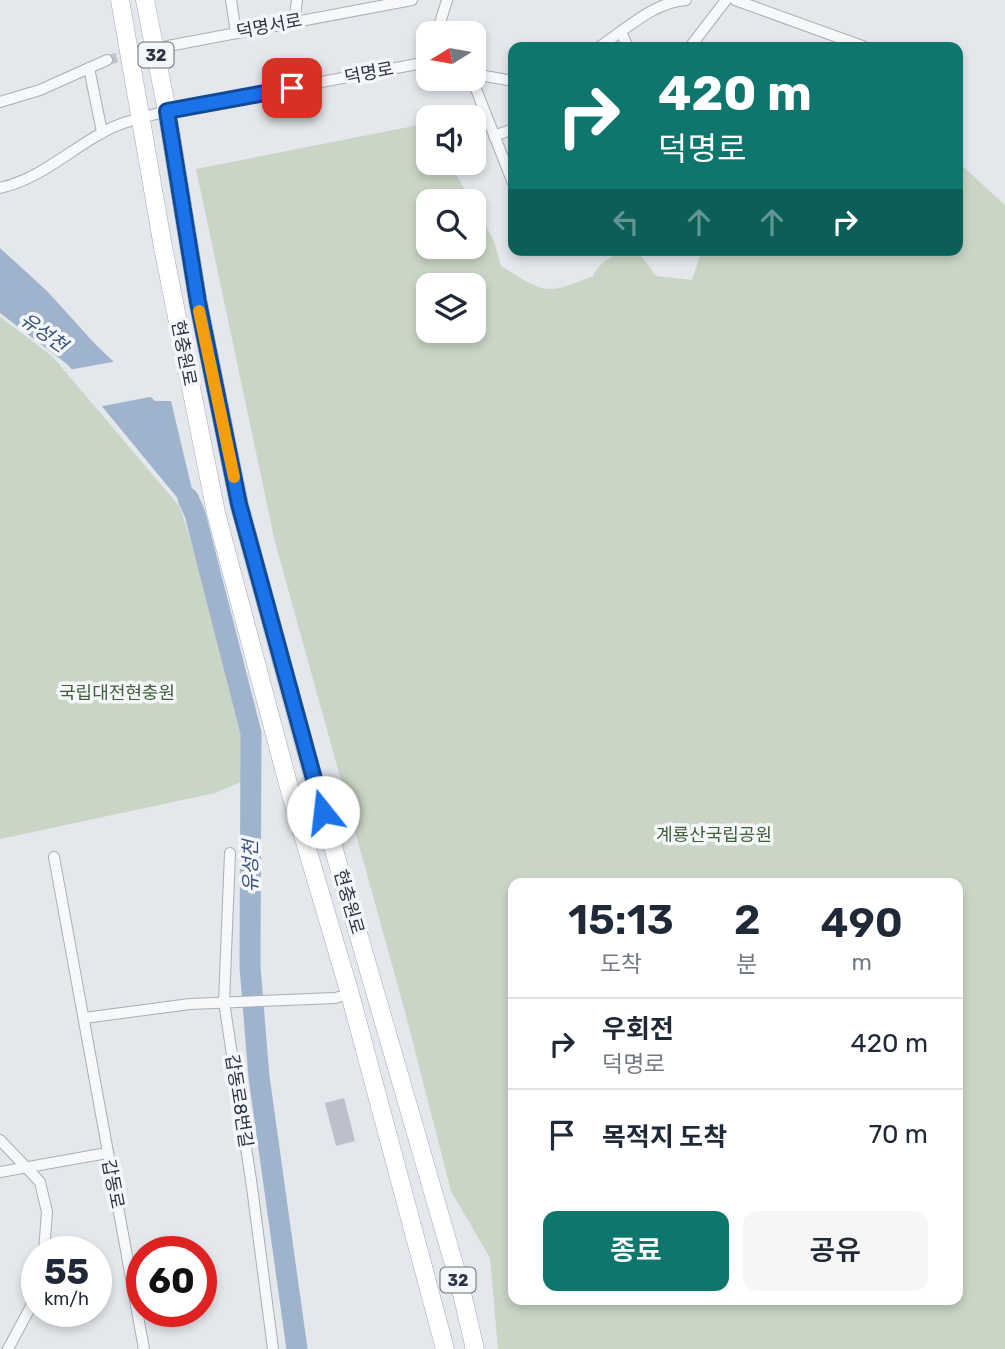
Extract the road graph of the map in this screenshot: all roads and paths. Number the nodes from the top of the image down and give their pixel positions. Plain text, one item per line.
1 (120, 0) edge
2 (145, 0) edge
3 (231, 0) edge
4 (297, 0) edge
5 (412, 0) edge
6 (447, 0) edge
7 (686, 0) edge
8 (726, 0) edge
9 (735, 0) edge
10 (391, 2) edge
11 (441, 21) edge
12 (294, 22) junction
13 (621, 32) junction
14 (236, 33) junction
15 (606, 42) edge
16 (626, 42) edge
17 (694, 42) edge
18 (851, 42) edge
19 (167, 46) tunnel mouth
20 (107, 60) tunnel mouth
21 (416, 63) edge
22 (89, 68) junction
23 (486, 76) edge
24 (508, 80) edge
25 (477, 91) edge
26 (0, 102) edge
27 (167, 111) junction
28 (142, 118) junction
29 (508, 131) edge
30 (102, 132) junction
31 (494, 136) junction
32 (508, 171) edge
33 (0, 188) edge
34 (230, 853) dead end
35 (54, 857) dead end
36 (350, 994) junction
37 (227, 1002) junction
38 (83, 1018) junction
39 (0, 1140) edge
40 (107, 1153) junction
41 (27, 1168) junction
42 (0, 1172) edge
43 (45, 1236) edge
44 (21, 1325) edge
45 (8, 1349) edge
46 (144, 1349) edge
47 (273, 1349) edge
48 (445, 1349) edge
49 (475, 1349) edge

1 - 28 main road, 현충원로 / 32
2 - 27 main road, 현충원로 / 32
3 - 14 street
4 - 12 street
5 - 10 street, 덕명서로
6 - 11 street
7 - 13 street
8 - 17 street
9 - 18 street
10 - 12 street, 덕명서로
12 - 14 street, 덕명서로
13 - 15 street
13 - 16 street
14 - 19 street, 덕명서로
20 - 22 street
21 - 27 street, 덕명로
22 - 26 street
22 - 30 street
23 - 24 street
25 - 31 street
27 - 28 street, 덕명로
27 - 49 main road, 현충원로 / 32
28 - 30 street, 덕명로
28 - 36 main road, 현충원로 / 32
29 - 31 street
30 - 33 street, 덕명로
31 - 32 street
34 - 37 street, 갑동로8번길
35 - 38 street, 갑동로
36 - 37 street
36 - 48 main road, 현충원로 / 32
37 - 38 street
37 - 47 street, 갑동로8번길
38 - 40 street, 갑동로
39 - 41 street
40 - 41 street
40 - 46 street, 갑동로
41 - 42 street
41 - 43 street
44 - 45 street

